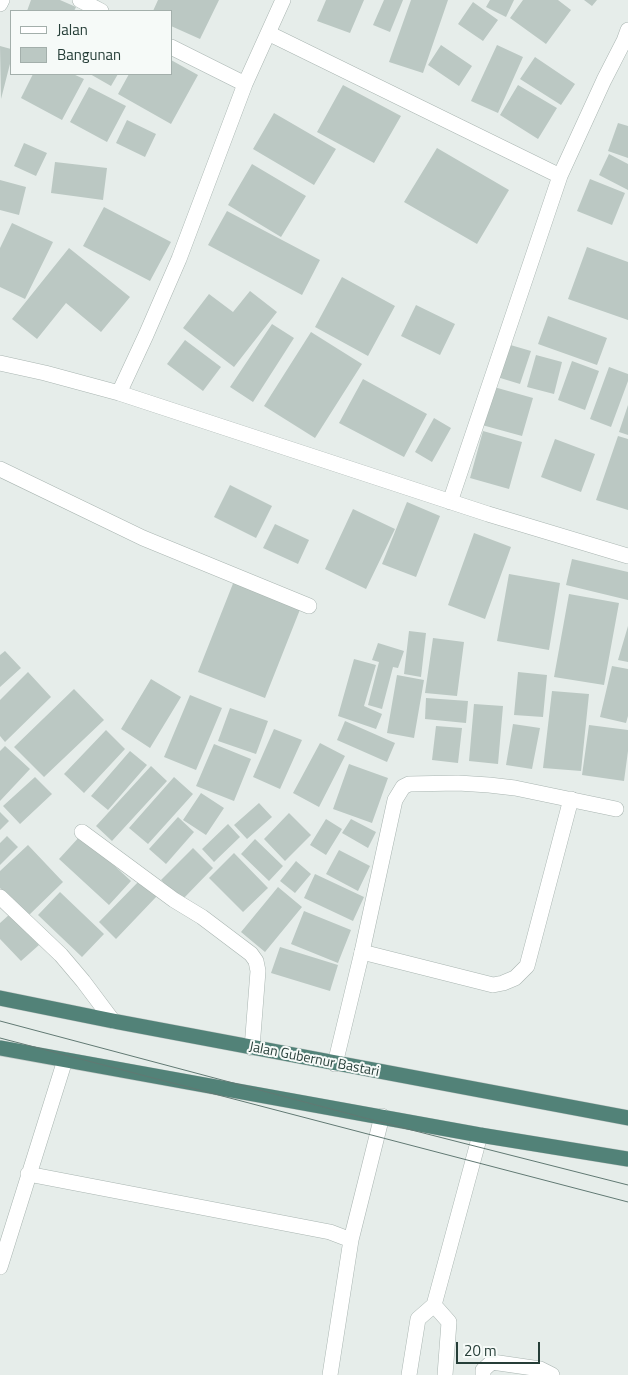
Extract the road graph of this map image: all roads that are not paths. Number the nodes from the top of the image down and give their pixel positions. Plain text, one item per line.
1 (2, 0) edge
2 (80, 0) edge
3 (282, 0) edge
4 (0, 4) edge
5 (99, 10) edge
6 (628, 30) edge
7 (268, 33) junction
8 (172, 48) edge
9 (245, 84) junction
10 (560, 176) junction
11 (0, 363) edge
12 (119, 393) junction
13 (0, 469) edge
14 (450, 502) junction
15 (628, 556) edge
16 (309, 606) dead end
17 (571, 799) junction
18 (616, 809) dead end
19 (82, 832) dead end
20 (0, 897) edge
21 (362, 952) junction
22 (0, 998) edge
23 (113, 1021) junction
24 (0, 1048) edge
25 (252, 1048) junction
26 (65, 1060) junction
27 (335, 1064) junction
28 (382, 1116) junction
29 (628, 1118) edge
30 (480, 1135) junction
31 (628, 1159) edge
32 (28, 1174) junction
33 (352, 1240) junction
34 (0, 1267) edge
35 (434, 1306) junction
36 (330, 1375) edge
37 (409, 1375) edge
38 (445, 1375) edge
39 (483, 1375) edge
40 (552, 1375) edge

1 - 4 street
2 - 5 street
3 - 7 street
6 - 10 street
7 - 9 street
7 - 10 street
8 - 9 street
9 - 12 street
10 - 14 street
11 - 12 street
12 - 14 street
13 - 16 street
14 - 15 street
17 - 18 street
17 - 21 street
17 - 21 street
19 - 25 street
20 - 23 street
21 - 27 street
22 - 23 highway, Jalan Gubernur Bastari
23 - 25 highway, Jalan Gubernur Bastari
24 - 26 highway
25 - 27 highway, Jalan Gubernur Bastari
26 - 28 highway
26 - 32 street
27 - 29 highway, Jalan Gubernur Bastari
28 - 30 highway
28 - 33 street
30 - 31 highway
30 - 35 street
32 - 33 street
32 - 34 street
33 - 36 street
35 - 37 street
35 - 38 street
39 - 40 street

